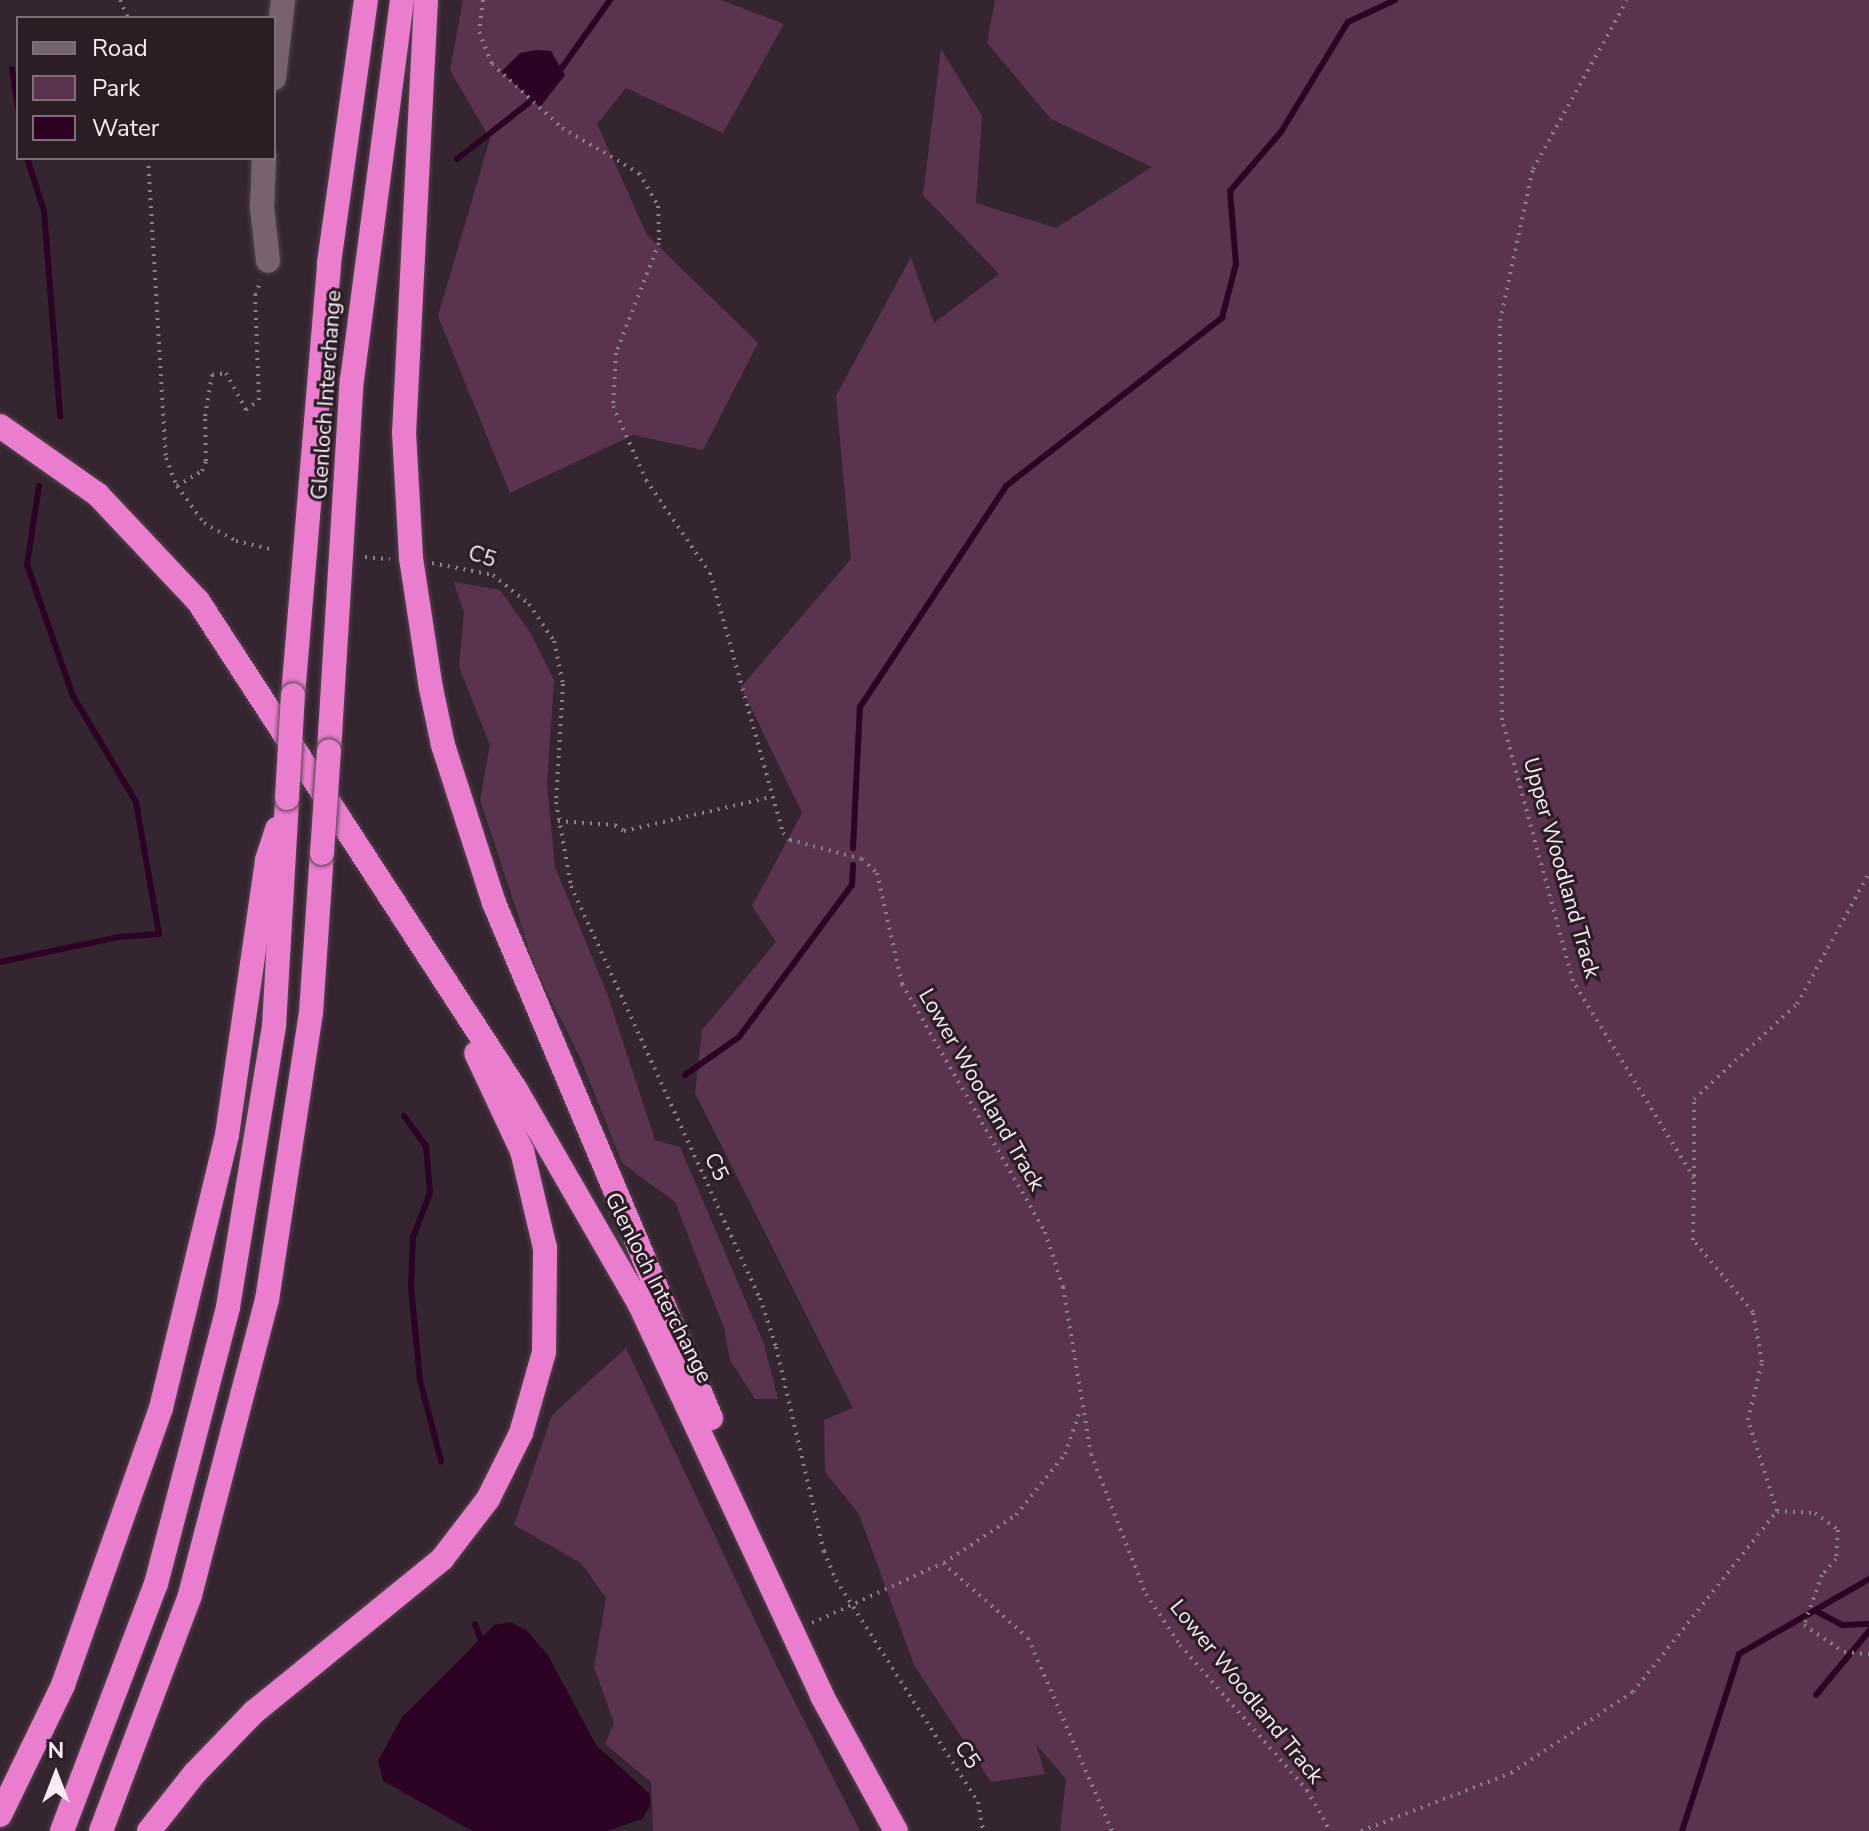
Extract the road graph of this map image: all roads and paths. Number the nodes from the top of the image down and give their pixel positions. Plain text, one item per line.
1 (283, 0) edge
2 (366, 0) edge
3 (402, 0) edge
4 (426, 0) edge
5 (483, 0) edge
6 (1627, 0) edge
7 (276, 61) edge
8 (148, 160) edge
9 (264, 160) edge
10 (268, 261) joint
11 (0, 426) edge
12 (177, 486) junction
13 (271, 549) dead end
14 (365, 557) dead end
15 (396, 559) dead end
16 (427, 562) dead end
17 (771, 797) junction
18 (287, 798) junction
19 (558, 821) junction
20 (1869, 873) edge
21 (423, 947) junction
22 (1694, 1178) junction
23 (1081, 1409) junction
24 (1777, 1511) junction
25 (750, 1540) junction
26 (943, 1563) junction
27 (852, 1608) junction
28 (791, 1630) junction
29 (1869, 1654) edge
30 (0, 1815) edge
31 (62, 1831) edge
32 (101, 1831) edge
33 (149, 1831) edge
34 (896, 1831) edge
35 (983, 1831) edge
36 (1112, 1831) edge
37 (1330, 1831) edge
38 (1361, 1831) edge

1 - 7 lane
2 - 18 highway, Glenloch Interchange, bridge
3 - 32 highway, Glenloch Interchange, bridge
4 - 25 highway
5 - 17 path, Lower Woodland Track
6 - 22 path, Upper Woodland Track
8 - 12 path
9 - 10 lane
10 - 12 path
11 - 21 highway, Glenloch Interchange
12 - 13 path
14 - 15 path
16 - 19 path, C5
17 - 19 path
17 - 23 path, Lower Woodland Track
18 - 30 highway
18 - 31 highway, Glenloch Interchange
19 - 27 path, C5
20 - 22 path
21 - 25 highway, Glenloch Interchange
21 - 33 highway
22 - 24 path
23 - 26 path
23 - 37 path, Lower Woodland Track
24 - 29 path
24 - 38 path
25 - 28 highway, Glenloch Interchange
26 - 27 path
26 - 36 path
27 - 28 path
27 - 35 path, C5
28 - 34 highway, Glenloch Interchange

